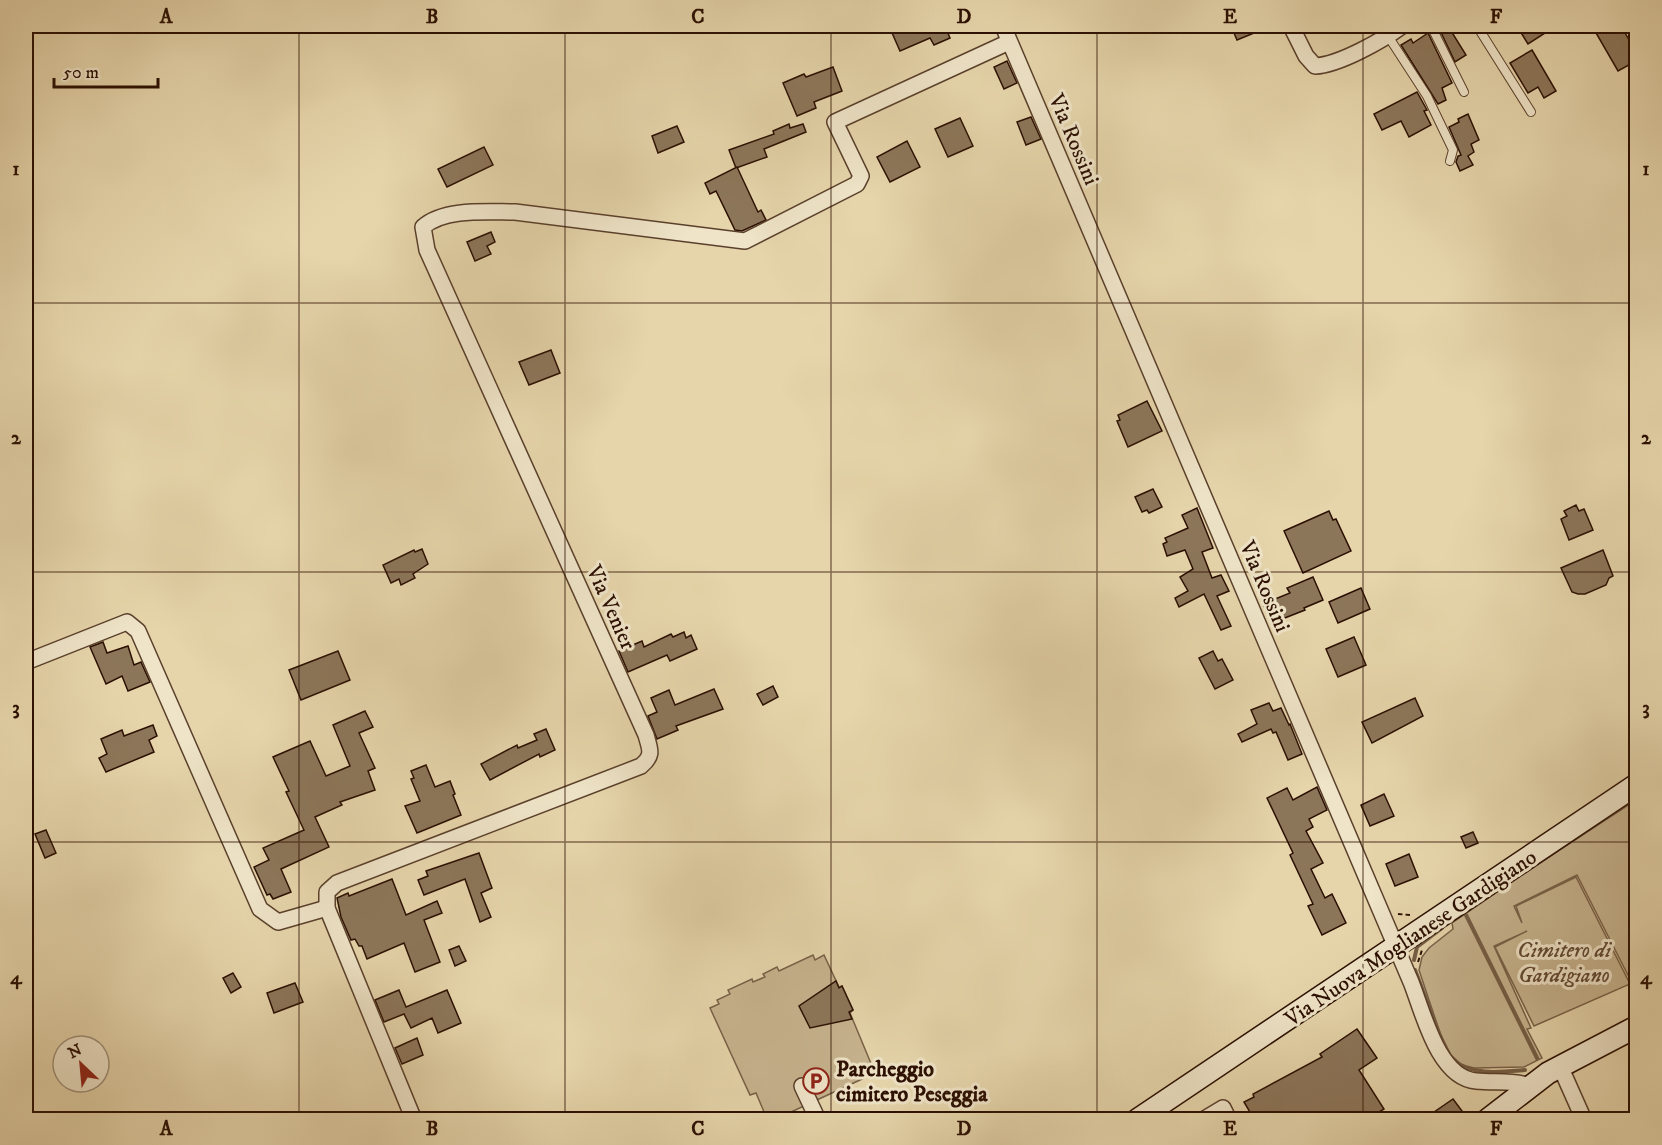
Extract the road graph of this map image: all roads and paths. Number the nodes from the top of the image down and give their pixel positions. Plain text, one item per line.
1 (1003, 26) edge
2 (1291, 26) edge
3 (1402, 26) edge
4 (1431, 26) edge
5 (1477, 26) edge
6 (1388, 36) junction
7 (1009, 42) junction
8 (1464, 92) dead end
9 (1531, 112) dead end
10 (1450, 161) dead end
11 (26, 662) edge
12 (1636, 785) edge
13 (327, 908) junction
14 (1395, 946) junction
15 (1636, 1027) edge
16 (1560, 1066) junction
17 (802, 1086) dead end
18 (1531, 1086) junction
19 (414, 1119) edge
20 (818, 1119) edge
21 (1137, 1119) edge
22 (1203, 1119) edge
23 (1229, 1119) edge
24 (1487, 1119) edge
25 (1584, 1119) edge

1 - 7 street, Via Rossini
2 - 6 street
3 - 6 street
4 - 8 lane
5 - 9 lane
6 - 10 lane
7 - 13 street, Via Venier
7 - 14 street, Via Rossini
11 - 13 street
12 - 14 main road, Via Nuova Moglianese Gardigiano
13 - 19 street
14 - 18 street, Via Rossini
14 - 21 main road, Via Nuova Moglianese Gardigiano
15 - 16 main road
16 - 18 main road
16 - 25 street
17 - 20 street
18 - 24 main road
22 - 23 street

